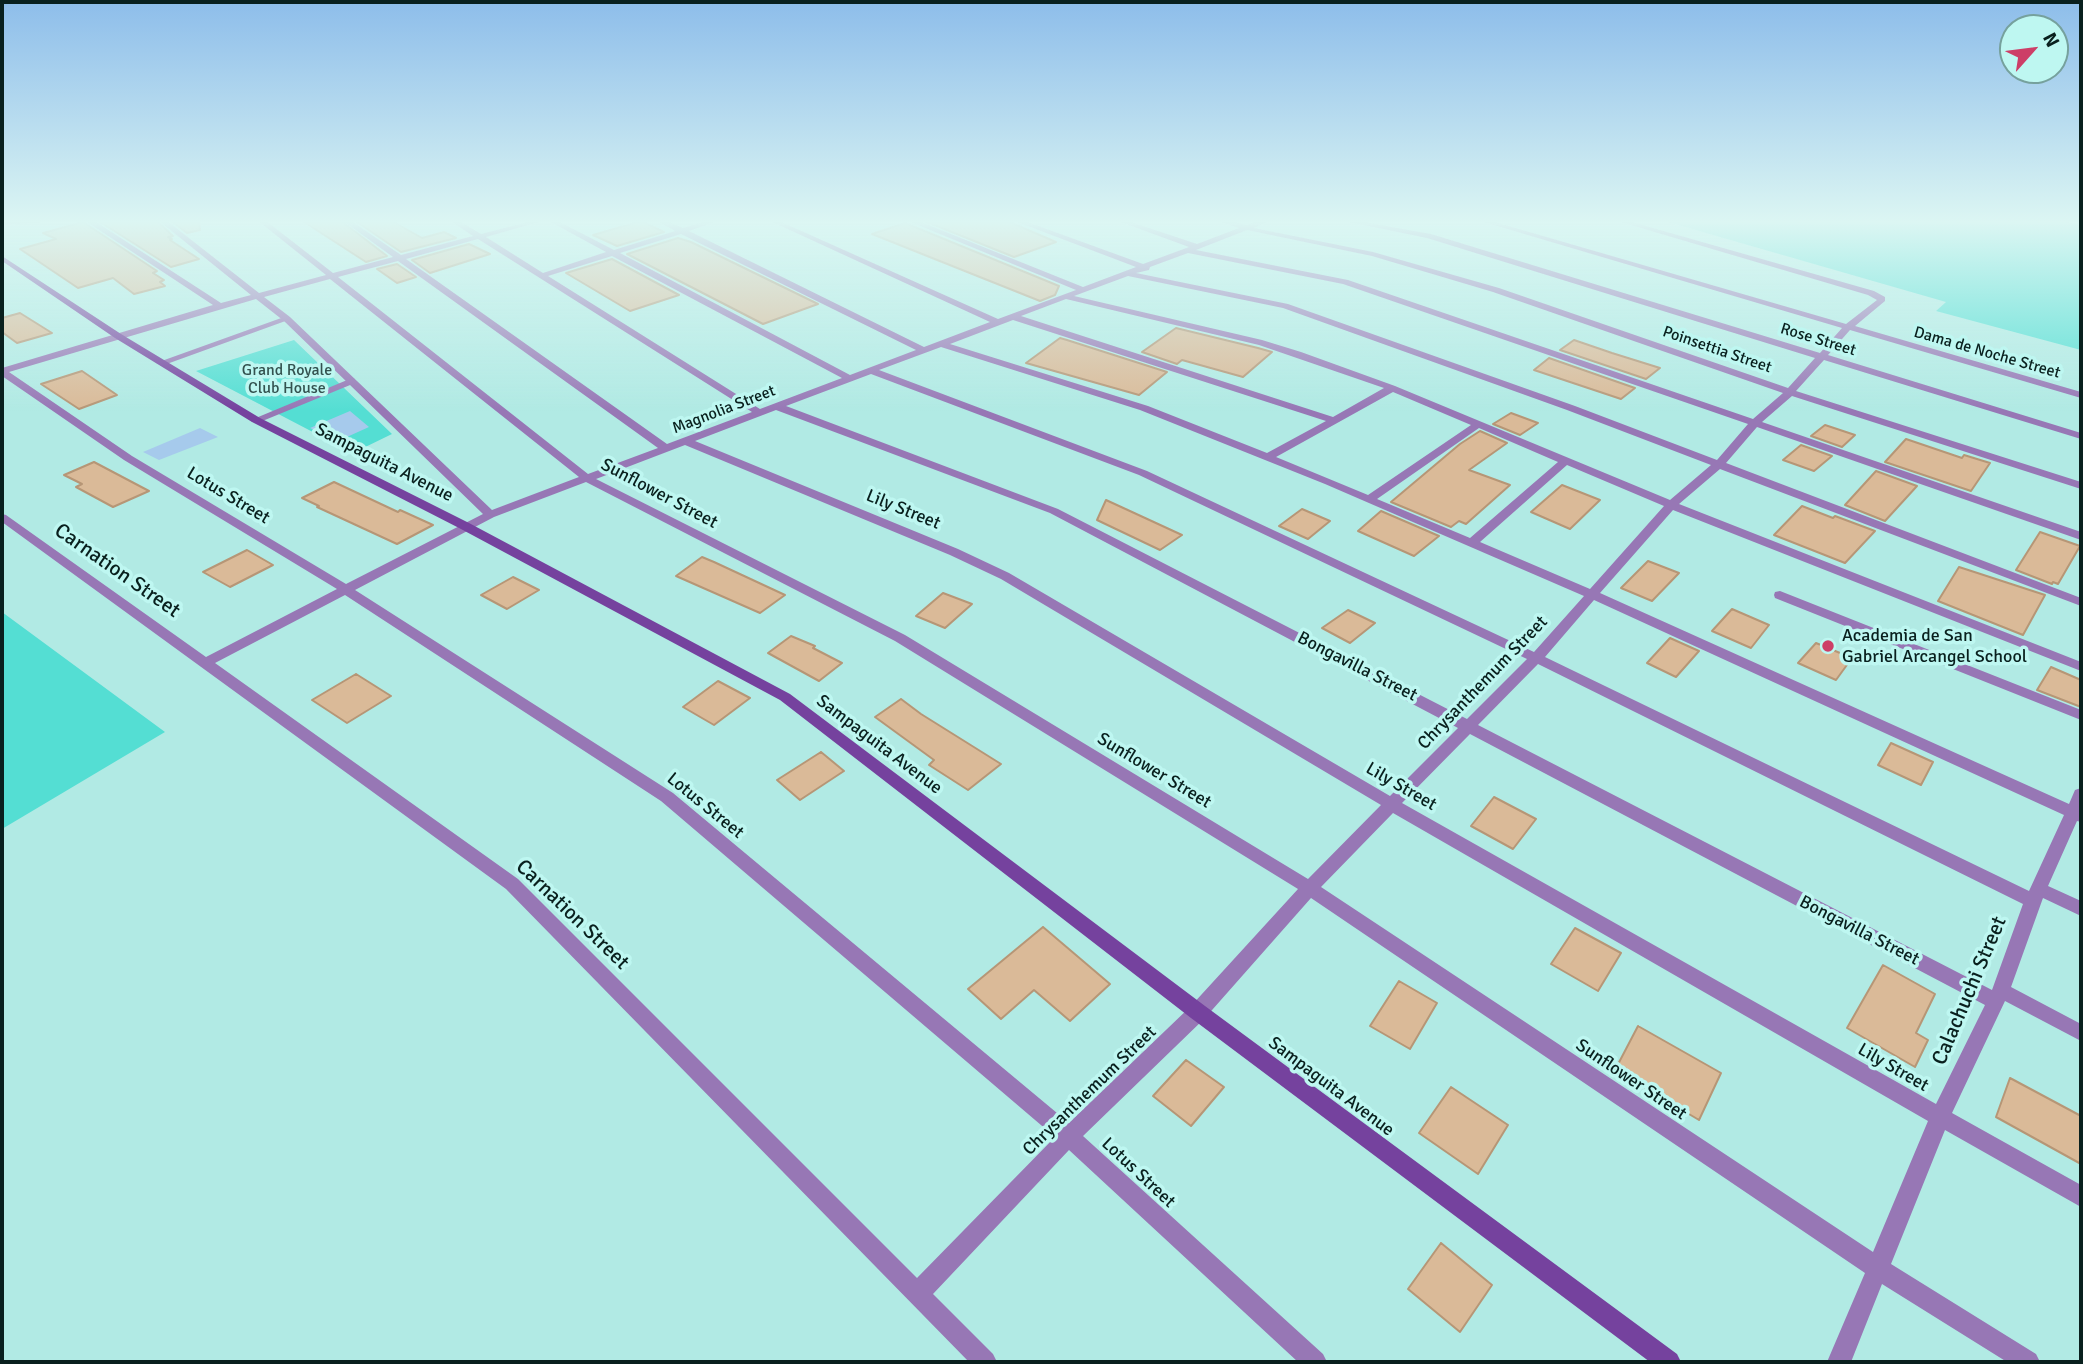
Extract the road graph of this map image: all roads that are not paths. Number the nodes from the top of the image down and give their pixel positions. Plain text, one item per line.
1 (40, 284) edge
2 (186, 284) edge
3 (240, 284) edge
4 (303, 284) edge
5 (342, 284) edge
6 (439, 284) edge
7 (557, 284) edge
8 (672, 284) edge
9 (791, 284) edge
10 (913, 284) edge
11 (1068, 284) edge
12 (1103, 284) edge
13 (1175, 284) edge
14 (1347, 284) edge
15 (1473, 284) edge
16 (1582, 284) edge
17 (1699, 284) edge
18 (1838, 284) edge
19 (1084, 290) junction
20 (255, 296) junction
21 (1067, 297) junction
22 (220, 306) junction
23 (1014, 317) junction
24 (287, 319) junction
25 (1000, 323) junction
26 (1848, 327) junction
27 (118, 336) junction
28 (944, 345) junction
29 (926, 351) junction
30 (1819, 357) junction
31 (161, 363) junction
32 (2, 371) edge
33 (872, 371) junction
34 (851, 379) junction
35 (352, 381) junction
36 (1392, 388) junction
37 (1790, 392) junction
38 (2081, 395) edge
39 (778, 407) junction
40 (760, 414) junction
41 (256, 420) junction
42 (1333, 420) junction
43 (1479, 424) junction
44 (1755, 424) junction
45 (2081, 436) edge
46 (685, 442) junction
47 (667, 449) junction
48 (1267, 458) junction
49 (1567, 460) junction
50 (1719, 464) junction
51 (588, 479) junction
52 (2081, 486) edge
53 (1369, 499) junction
54 (1671, 505) junction
55 (490, 515) junction
56 (2, 517) edge
57 (465, 526) junction
58 (2081, 536) edge
59 (1472, 544) junction
60 (345, 589) junction
61 (1593, 595) junction
62 (1780, 595) dead end
63 (2081, 602) edge
64 (1536, 658) junction
65 (206, 662) junction
66 (2081, 667) edge
67 (2081, 715) edge
68 (1469, 725) junction
69 (1391, 804) junction
70 (2078, 808) edge
71 (1309, 888) junction
72 (2036, 895) junction
73 (2081, 909) edge
74 (1998, 995) junction
75 (1198, 1012) junction
76 (2081, 1032) edge
77 (1940, 1117) junction
78 (1069, 1136) junction
79 (2081, 1197) edge
80 (1877, 1268) junction
81 (918, 1293) junction
82 (985, 1362) edge
83 (1315, 1362) edge
84 (1669, 1362) edge
85 (1839, 1362) edge
86 (2028, 1362) edge

1 - 27 main road, Sampaguita Avenue
2 - 22 street
3 - 20 street
4 - 20 street
5 - 51 street, Sunflower Street
6 - 47 street
7 - 40 street
8 - 34 street
9 - 29 street
10 - 25 street
11 - 19 street
12 - 19 street, Magnolia Street
13 - 50 street
14 - 44 street
15 - 37 street, Poinsettia Street
16 - 30 street, Rose Street
17 - 26 street, Dama de Noche Street
18 - 26 street, Chrysanthemum Street
19 - 21 street, Magnolia Street
20 - 22 street
20 - 24 street
21 - 23 street, Magnolia Street
21 - 36 street
22 - 27 street
23 - 25 street, Magnolia Street
23 - 42 street
24 - 31 street
24 - 35 street
25 - 28 street, Magnolia Street
26 - 30 street, Chrysanthemum Street
26 - 38 street, Dama de Noche Street
27 - 31 main road, Sampaguita Avenue
27 - 32 street
28 - 29 street, Magnolia Street
28 - 48 street
29 - 33 street, Magnolia Street
30 - 37 street, Chrysanthemum Street
30 - 45 street, Rose Street
31 - 41 main road, Sampaguita Avenue
32 - 60 street, Lotus Street
33 - 34 street, Magnolia Street
33 - 64 street
34 - 39 street, Magnolia Street
35 - 41 street
35 - 55 street
36 - 42 street
36 - 43 street
37 - 44 street, Chrysanthemum Street
37 - 52 street, Poinsettia Street
39 - 40 street, Magnolia Street
39 - 68 street, Bongavilla Street
40 - 46 street, Magnolia Street
41 - 57 main road, Sampaguita Avenue
42 - 48 street
43 - 49 street
43 - 53 street
44 - 50 street, Chrysanthemum Street
44 - 58 street
46 - 47 street, Magnolia Street
46 - 69 street, Lily Street
47 - 51 street, Magnolia Street
48 - 53 street
49 - 54 street
49 - 59 street
50 - 54 street, Chrysanthemum Street
50 - 63 street
51 - 55 street, Magnolia Street
51 - 71 street, Sunflower Street
53 - 59 street
54 - 61 street, Chrysanthemum Street
54 - 66 street
55 - 57 street, Magnolia Street
56 - 65 street, Carnation Street
57 - 60 street, Magnolia Street
57 - 75 main road, Sampaguita Avenue
59 - 61 street
60 - 65 street, Magnolia Street
60 - 78 street, Lotus Street
61 - 64 street, Chrysanthemum Street
61 - 70 street
62 - 67 street
64 - 68 street, Chrysanthemum Street
64 - 72 street
65 - 81 street, Carnation Street
68 - 69 street, Chrysanthemum Street
68 - 74 street, Bongavilla Street
69 - 71 street, Chrysanthemum Street
69 - 77 street, Lily Street
70 - 72 street, Calachuchi Street
71 - 75 street, Chrysanthemum Street
71 - 80 street, Sunflower Street
72 - 73 street
72 - 74 street, Calachuchi Street
74 - 76 street, Bongavilla Street
74 - 77 street, Calachuchi Street
75 - 78 street, Chrysanthemum Street
75 - 84 main road, Sampaguita Avenue
77 - 79 street, Lily Street
77 - 80 street, Calachuchi Street
78 - 81 street, Chrysanthemum Street
78 - 83 street, Lotus Street
80 - 85 street, Calachuchi Street
80 - 86 street, Sunflower Street
81 - 82 street, Carnation Street

